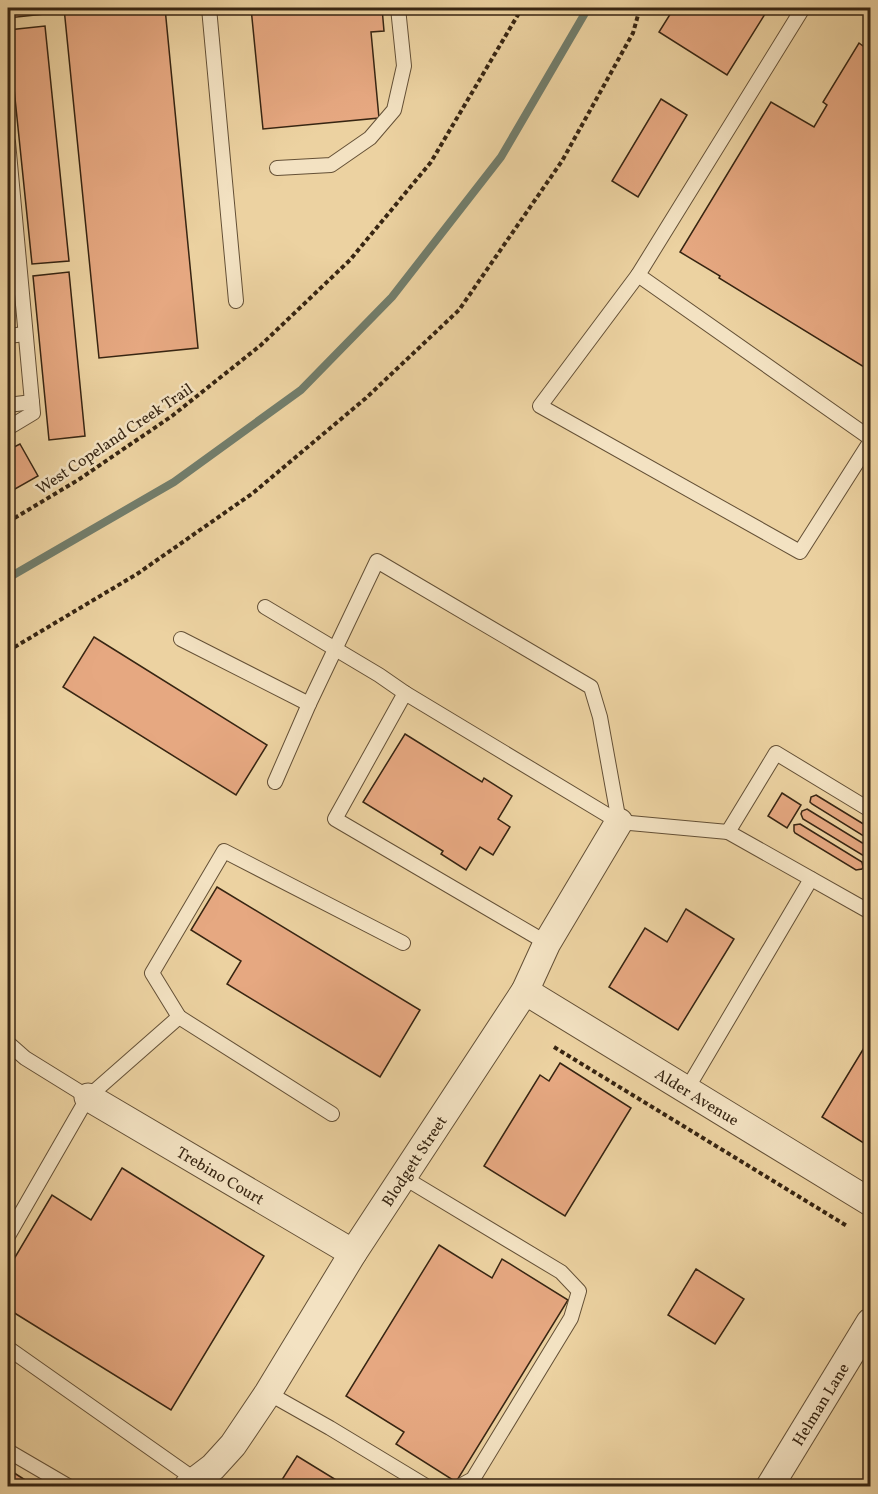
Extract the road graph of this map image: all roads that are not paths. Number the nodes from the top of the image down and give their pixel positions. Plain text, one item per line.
1 (209, 8) edge
2 (398, 8) edge
3 (803, 8) edge
4 (8, 143) edge
5 (277, 168) dead end
6 (10, 206) edge
7 (13, 271) edge
8 (638, 275) junction
9 (236, 302) dead end
10 (25, 334) junction
11 (8, 336) edge
12 (32, 402) junction
13 (8, 405) edge
14 (8, 428) edge
15 (870, 438) edge
16 (870, 442) edge
17 (265, 607) dead end
18 (181, 639) dead end
19 (335, 649) junction
20 (405, 693) junction
21 (309, 704) junction
22 (275, 782) dead end
23 (870, 810) edge
24 (619, 822) junction
25 (728, 832) junction
26 (811, 879) junction
27 (870, 912) edge
28 (403, 943) dead end
29 (547, 943) junction
30 (525, 991) junction
31 (179, 1017) junction
32 (8, 1043) edge
33 (687, 1089) junction
34 (88, 1097) junction
35 (332, 1114) dead end
36 (403, 1177) junction
37 (870, 1202) edge
38 (8, 1236) edge
39 (353, 1253) junction
40 (870, 1322) edge
41 (8, 1348) edge
42 (268, 1393) junction
43 (8, 1451) edge
44 (192, 1484) edge
45 (68, 1486) edge
46 (426, 1486) edge
47 (460, 1486) edge
48 (770, 1486) edge

1 - 9 lane
2 - 5 lane
3 - 8 lane
4 - 6 lane
6 - 7 lane
7 - 10 lane
8 - 15 lane
8 - 16 lane
10 - 11 lane
10 - 12 lane
12 - 13 lane
12 - 14 lane
17 - 19 lane
18 - 21 lane
19 - 20 lane
19 - 21 lane
19 - 24 lane
20 - 24 lane
20 - 29 lane
21 - 22 lane
23 - 25 lane
24 - 25 lane
24 - 29 street, Blodgett Street
25 - 26 lane
26 - 27 lane
26 - 33 lane
28 - 31 lane
29 - 30 street, Blodgett Street
30 - 33 street, Alder Avenue
30 - 36 street, Blodgett Street
31 - 34 lane
31 - 35 lane
32 - 34 lane
33 - 37 street, Alder Avenue
34 - 38 lane
34 - 39 street, Trebino Court
36 - 39 street, Blodgett Street
36 - 47 lane
39 - 42 street, Blodgett Street
40 - 48 street, Helman Lane
41 - 44 lane
42 - 44 street, Blodgett Street
42 - 46 lane
43 - 45 lane

